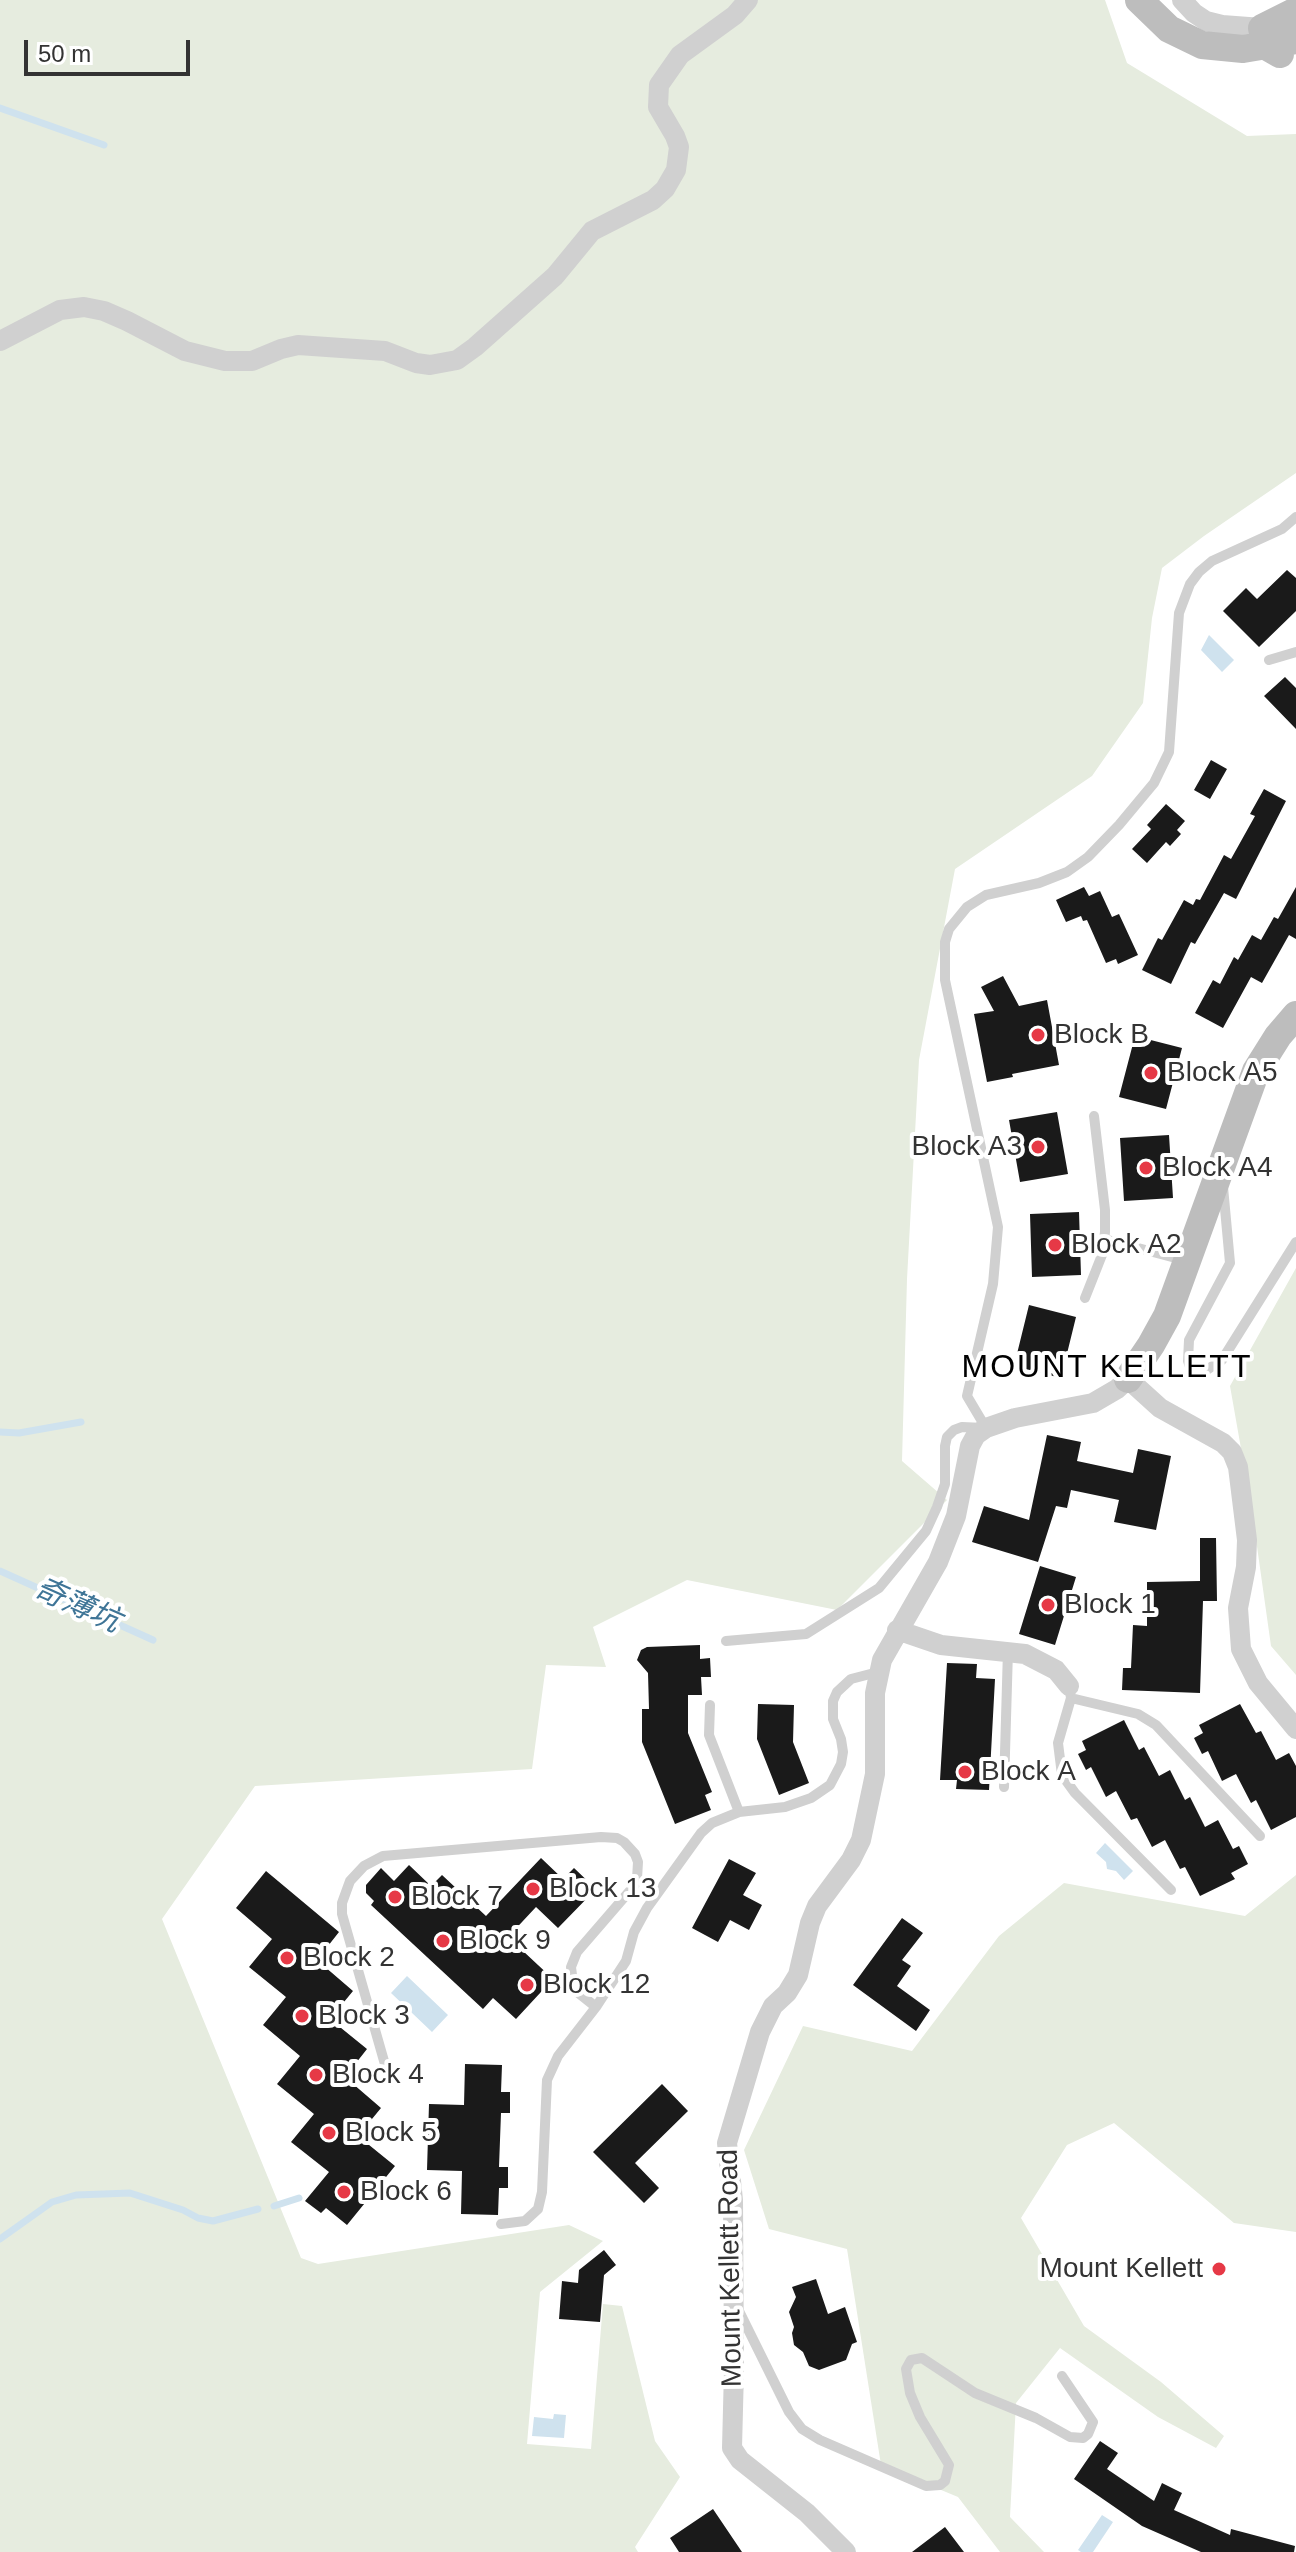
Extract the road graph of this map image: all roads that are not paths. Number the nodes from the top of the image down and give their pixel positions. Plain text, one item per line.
1 (748, 0) edge
2 (1139, 0) edge
3 (1182, 0) edge
4 (1296, 11) edge
5 (1264, 37) junction
6 (1296, 40) edge
7 (1296, 58) edge
8 (0, 341) edge
9 (1296, 517) edge
10 (1296, 652) edge
11 (1269, 660) dead end
12 (1296, 1015) edge
13 (1094, 1116) dead end
14 (1221, 1165) junction
15 (1104, 1239) junction
16 (1296, 1242) edge
17 (1187, 1261) junction
18 (1085, 1298) dead end
19 (1128, 1379) junction
20 (986, 1428) junction
21 (897, 1630) junction
22 (726, 1641) dead end
23 (1008, 1650) junction
24 (878, 1672) junction
25 (1070, 1692) junction
26 (710, 1705) dead end
27 (1296, 1729) edge
28 (1004, 1787) dead end
29 (739, 1812) junction
30 (1260, 1836) dead end
31 (1171, 1890) dead end
32 (596, 2007) junction
33 (390, 2082) dead end
34 (501, 2224) dead end
35 (734, 2300) junction
36 (1062, 2376) dead end
37 (846, 2552) edge

1 - 8 street
2 - 5 street
3 - 5 street
4 - 5 street
5 - 6 street
5 - 7 street
9 - 20 lane
10 - 11 lane
12 - 14 street
13 - 15 lane
14 - 16 lane
14 - 17 street
15 - 17 lane
15 - 18 lane
17 - 19 street
19 - 20 street
19 - 27 street
20 - 21 street, Mount Kellett Road
20 - 22 lane
21 - 23 street
21 - 24 street, Mount Kellett Road
23 - 25 street
23 - 28 lane
24 - 29 lane
24 - 35 street, Mount Kellett Road
25 - 30 lane
25 - 31 lane
26 - 29 lane
29 - 32 lane
32 - 33 lane
32 - 34 lane
35 - 36 lane
35 - 37 street, Mount Kellett Road

